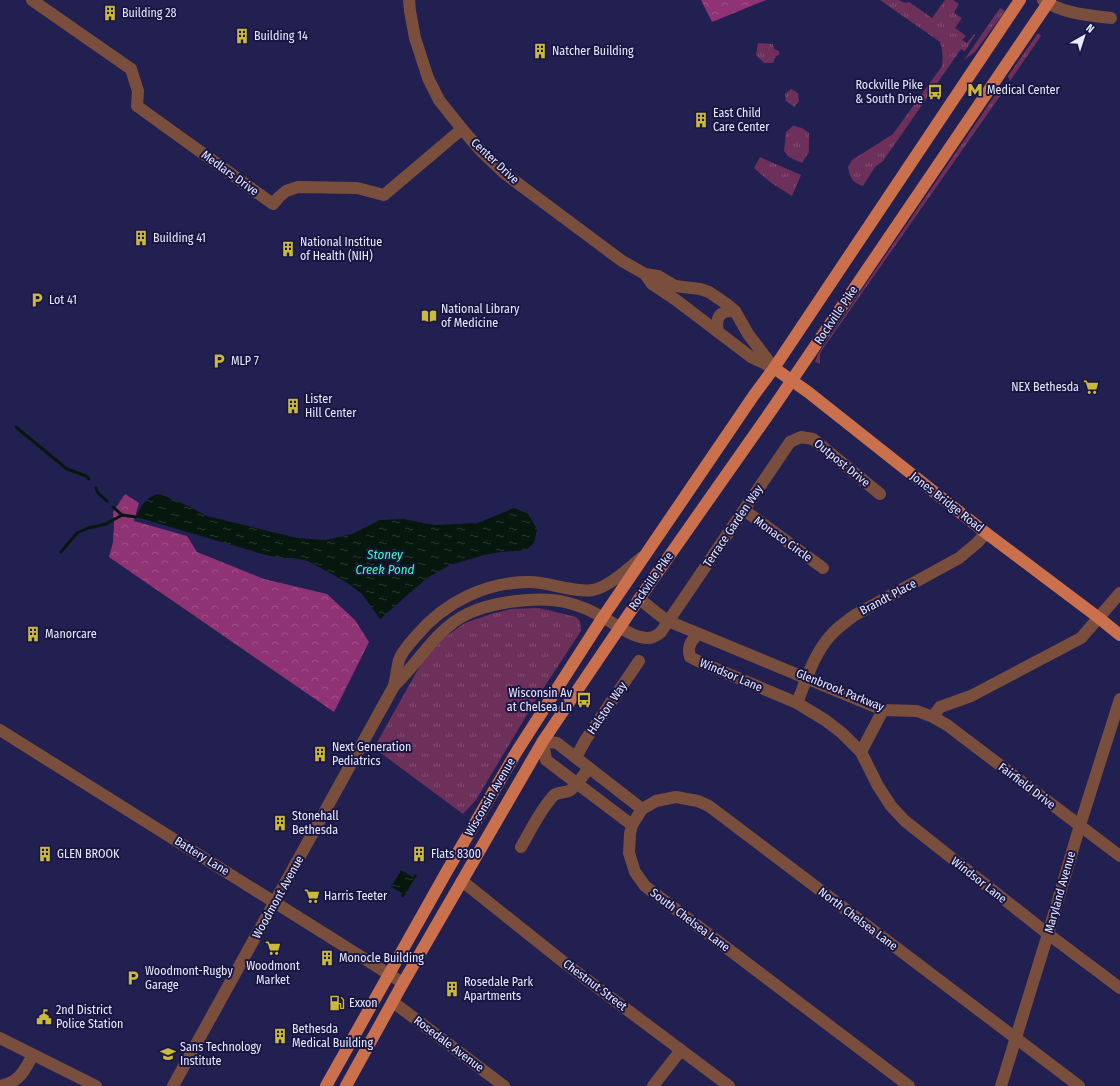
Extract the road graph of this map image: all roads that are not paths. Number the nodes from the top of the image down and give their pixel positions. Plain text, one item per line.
1 (32, 0) edge
2 (409, 0) edge
3 (1020, 0) edge
4 (1047, 1) edge
5 (1111, 18) dead end
6 (462, 129) junction
7 (645, 274) junction
8 (700, 289) junction
9 (689, 310) junction
10 (735, 311) junction
11 (718, 332) junction
12 (774, 368) junction
13 (791, 380) junction
14 (801, 437) joint
15 (880, 494) dead end
16 (744, 510) junction
17 (986, 533) junction
18 (649, 551) junction
19 (823, 568) dead end
20 (1120, 593) edge
21 (639, 599) junction
22 (603, 618) junction
23 (1099, 618) junction
24 (668, 621) junction
25 (619, 627) junction
26 (698, 634) junction
27 (1120, 635) edge
28 (639, 661) dead end
29 (808, 678) junction
30 (394, 686) junction
31 (1120, 699) edge
32 (797, 703) junction
33 (884, 710) junction
34 (933, 717) junction
35 (0, 730) edge
36 (530, 732) junction
37 (543, 741) junction
38 (861, 752) junction
39 (576, 757) junction
40 (589, 768) junction
41 (577, 783) junction
42 (642, 809) junction
43 (1080, 825) junction
44 (632, 826) junction
45 (521, 847) dead end
46 (1120, 856) edge
47 (447, 871) junction
48 (462, 881) junction
49 (275, 902) junction
50 (1048, 934) junction
51 (389, 973) junction
52 (403, 983) junction
53 (1120, 988) edge
54 (393, 1002) junction
55 (1015, 1037) junction
56 (0, 1038) edge
57 (681, 1050) junction
58 (33, 1055) junction
59 (0, 1086) edge
60 (96, 1086) edge
61 (174, 1086) edge
62 (326, 1086) edge
63 (346, 1086) edge
64 (504, 1086) edge
65 (653, 1086) edge
66 (729, 1086) edge
67 (909, 1086) edge
68 (1001, 1086) edge
69 (1079, 1086) edge

1 - 6 street, Medlars Drive
2 - 6 street, Center Drive
3 - 12 main road, Rockville Pike
4 - 5 street
4 - 13 main road, Rockville Pike
6 - 7 street, Center Drive
7 - 8 street, Center Drive
7 - 9 street, Center Drive
8 - 9 street
8 - 10 street, Center Drive
9 - 11 street, Center Drive
10 - 11 street
10 - 12 street, Center Drive
11 - 12 street, Center Drive
12 - 13 main road, Jones Bridge Road
12 - 18 main road, Rockville Pike
13 - 17 main road, Jones Bridge Road
13 - 21 main road, Rockville Pike
14 - 15 street, Outpost Drive
14 - 16 street, Terrace Garden Way
16 - 19 street, Monaco Circle
16 - 24 street, Terrace Garden Way
17 - 23 main road, Jones Bridge Road
17 - 29 street, Brandt Place
18 - 22 main road, Rockville Pike
18 - 30 street, Woodmont Avenue
20 - 23 street
21 - 24 street, Glenbrook Parkway
21 - 25 main road, Rockville Pike
22 - 25 street, Woodmont Avenue
22 - 30 street, Woodmont Avenue
22 - 36 main road, Wisconsin Avenue
23 - 27 main road, Jones Bridge Road
23 - 34 street
24 - 25 street
24 - 26 street, Glenbrook Parkway
25 - 37 main road, Wisconsin Avenue
26 - 29 street, Glenbrook Parkway
26 - 32 street, Windsor Lane
28 - 39 street, Halston Way
29 - 32 street
29 - 33 street, Glenbrook Parkway
30 - 49 street, Woodmont Avenue
31 - 43 street, Maryland Avenue
32 - 38 street, Windsor Lane
33 - 34 street, Glenbrook Parkway
33 - 38 street
34 - 43 street, Fairfield Drive
35 - 49 street, Battery Lane
36 - 37 main road
36 - 47 main road, Wisconsin Avenue
37 - 39 street
37 - 41 street
37 - 48 main road, Wisconsin Avenue
38 - 50 street, Windsor Lane
39 - 40 street
40 - 41 street
40 - 42 street
41 - 44 street
41 - 45 street
42 - 44 street
42 - 55 street, North Chelsea Lane
43 - 46 street, Fairfield Drive
43 - 50 street, Maryland Avenue
44 - 67 street, South Chelsea Lane
47 - 48 main road
47 - 51 main road, Wisconsin Avenue
48 - 52 main road, Wisconsin Avenue
48 - 57 street, Chestnut Street
49 - 51 street, Battery Lane
49 - 61 street, Woodmont Avenue
50 - 53 street, Windsor Lane
50 - 55 street, Maryland Avenue
51 - 52 street, Battery Lane
51 - 62 main road, Wisconsin Avenue
52 - 54 main road, Wisconsin Avenue
54 - 63 main road, Wisconsin Avenue
54 - 64 street, Rosedale Avenue
55 - 68 street, Maryland Avenue
55 - 69 street, North Chelsea Lane
56 - 58 street
57 - 65 street
57 - 66 street, Chestnut Street
58 - 59 street
58 - 60 street

